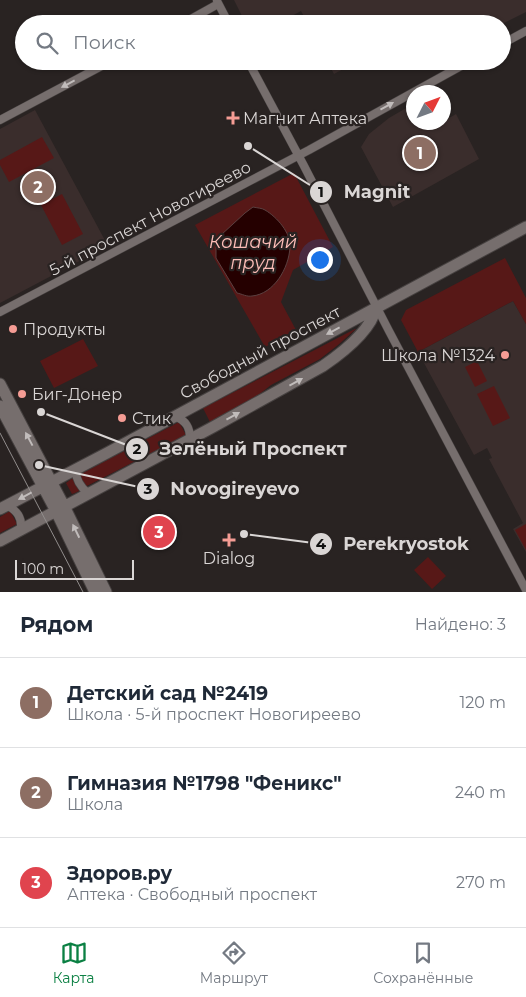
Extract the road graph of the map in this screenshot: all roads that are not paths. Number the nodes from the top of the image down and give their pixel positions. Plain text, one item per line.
1 (217, 2) edge
2 (196, 15) edge
3 (224, 15) edge
4 (526, 31) edge
5 (511, 39) edge
6 (94, 70) edge
7 (253, 70) edge
8 (454, 70) edge
9 (0, 120) edge
10 (298, 156) junction
11 (526, 227) edge
12 (376, 308) junction
13 (0, 312) edge
14 (0, 384) edge
15 (0, 406) edge
16 (175, 416) junction
17 (190, 439) junction
18 (75, 469) junction
19 (47, 484) junction
20 (88, 494) junction
21 (4, 507) edge
22 (60, 509) junction
23 (21, 529) junction
24 (0, 541) edge
25 (526, 590) edge
26 (95, 592) edge
27 (106, 592) edge

1 - 2 street
1 - 3 street
4 - 5 street
6 -> 9 street
7 - 10 street
10 -> 8 street, 5-й проспект Новогиреево
10 - 12 street
10 - 13 street, 5-й проспект Новогиреево
11 - 12 main road, Свободный проспект
12 -> 16 main road, Свободный проспект
17 -> 12 main road, Свободный проспект
12 - 25 street
19 -> 14 main road
15 - 19 main road
16 - 17 street
16 - 18 main road, Свободный проспект
17 - 20 main road, Свободный проспект
18 - 19 main road, Свободный проспект
18 - 20 street
19 -> 21 main road, Свободный проспект
19 - 22 main road
20 - 22 main road, Свободный проспект
21 - 23 street
22 - 23 main road, Свободный проспект
22 - 26 main road
27 -> 22 main road
23 - 24 main road, Свободный проспект

